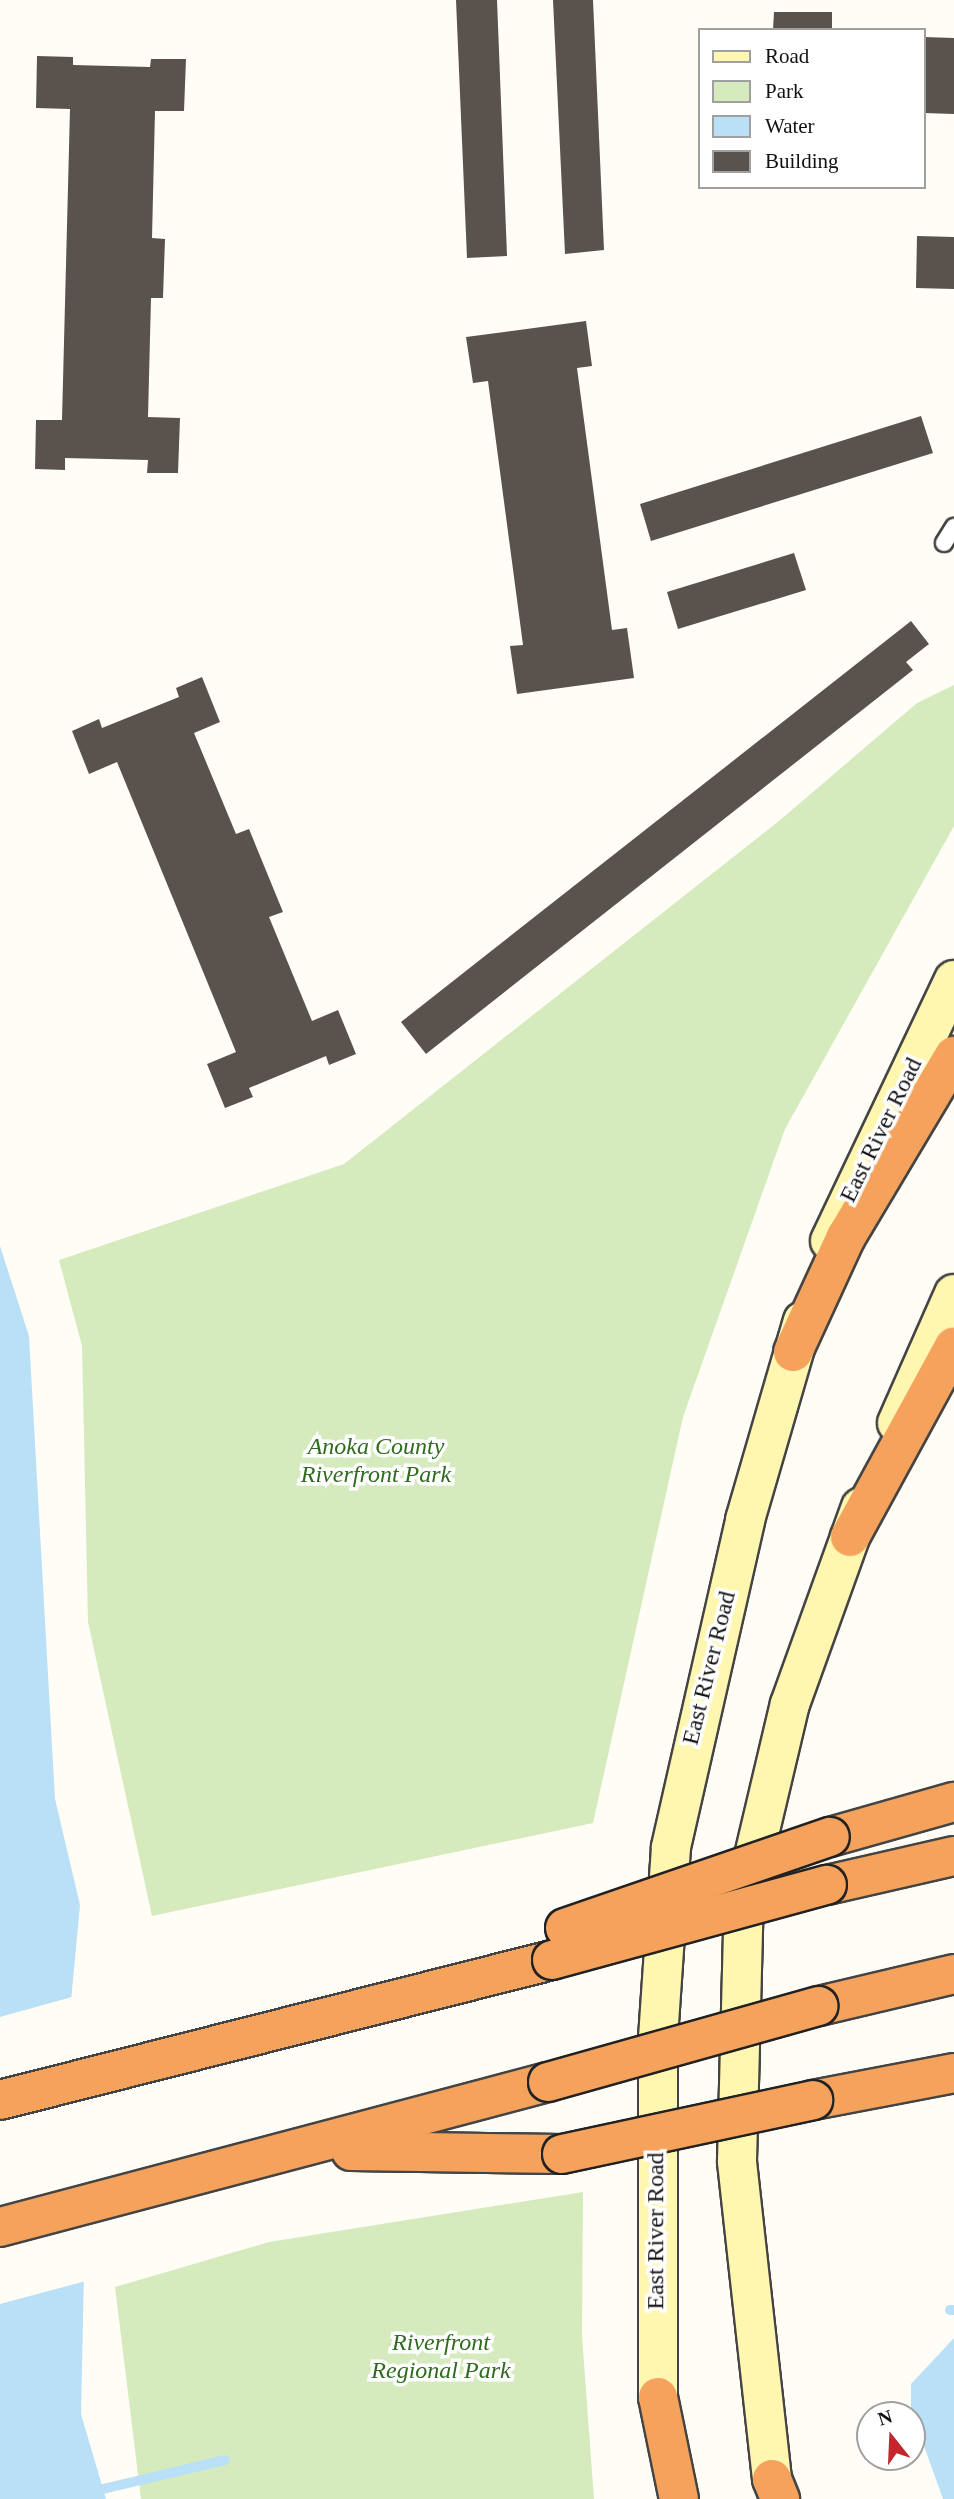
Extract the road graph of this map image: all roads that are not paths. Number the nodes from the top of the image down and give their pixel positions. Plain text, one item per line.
1 (954, 527) edge
2 (944, 543) dead end
3 (954, 980) edge
4 (954, 1056) edge
5 (954, 1294) edge
6 (954, 1346) edge
7 (793, 1352) junction
8 (850, 1537) junction
9 (954, 1802) edge
10 (954, 1856) edge
11 (954, 1974) edge
12 (238, 2040) junction
13 (954, 2073) edge
14 (0, 2100) edge
15 (307, 2150) junction
16 (0, 2227) edge
17 (658, 2397) joint
18 (776, 2489) edge
19 (679, 2499) edge

1 - 2 lane
3 - 7 main road, East River Road
4 - 7 highway
5 - 8 main road
6 - 8 highway
7 - 17 main road, East River Road
8 - 18 main road
9 - 12 highway, bridge
10 - 12 highway, bridge
11 - 15 highway, bridge
12 - 14 highway
13 - 15 highway, bridge
15 - 16 highway
17 - 19 highway

